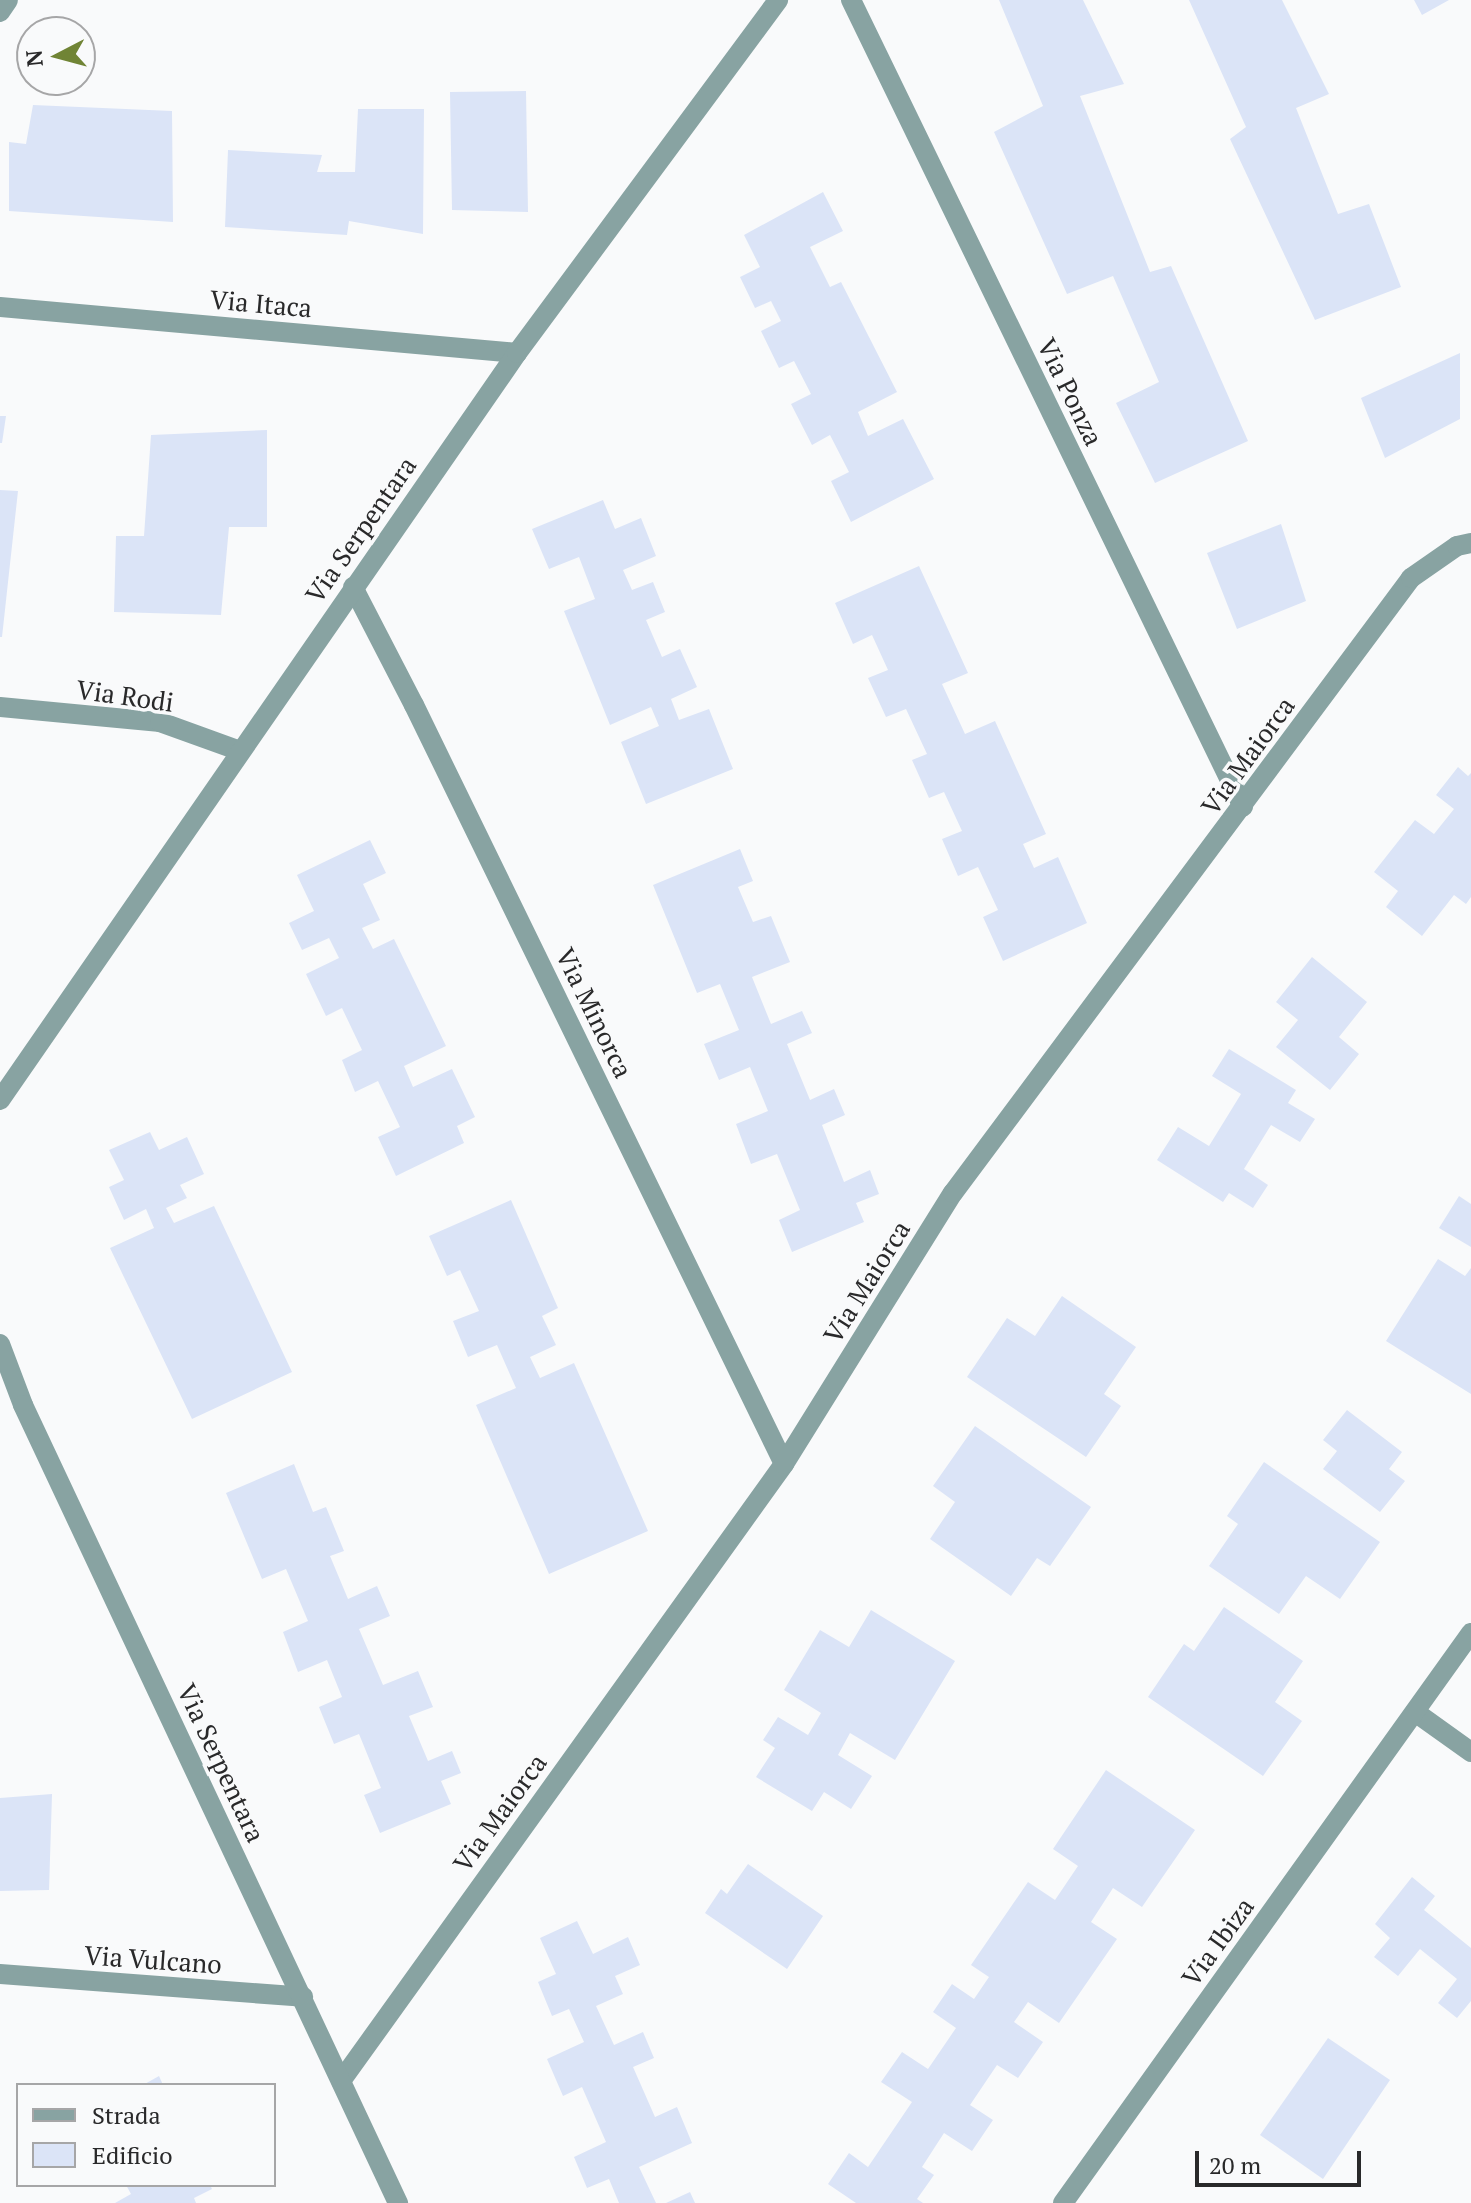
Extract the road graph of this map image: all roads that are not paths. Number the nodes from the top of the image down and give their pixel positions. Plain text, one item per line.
1 (8, 0) edge
2 (778, 0) edge
3 (851, 0) edge
4 (0, 12) edge
5 (0, 307) edge
6 (517, 353) junction
7 (1471, 543) edge
8 (353, 587) junction
9 (0, 707) edge
10 (240, 751) junction
11 (1243, 807) junction
12 (0, 1100) edge
13 (0, 1344) edge
14 (784, 1464) junction
15 (1471, 1633) edge
16 (1415, 1712) junction
17 (1471, 1752) edge
18 (0, 1974) edge
19 (303, 1997) junction
20 (341, 2081) junction
21 (398, 2203) edge
22 (1063, 2203) edge

1 - 4 street
2 - 6 street, Via Serpentara
3 - 11 street, Via Ponza
5 - 6 street, Via Itaca
6 - 8 street, Via Serpentara
7 - 11 street, Via Maiorca
8 - 10 street, Via Serpentara
8 - 14 street, Via Minorca
9 - 10 street, Via Rodi
10 - 12 street, Via Serpentara
11 - 14 street, Via Maiorca
13 - 19 street, Via Serpentara
14 - 20 street, Via Maiorca
15 - 16 street, Via Ibiza
16 - 17 street
16 - 22 street, Via Ibiza
18 - 19 street, Via Vulcano
19 - 20 street, Via Serpentara
20 - 21 street, Via Serpentara

